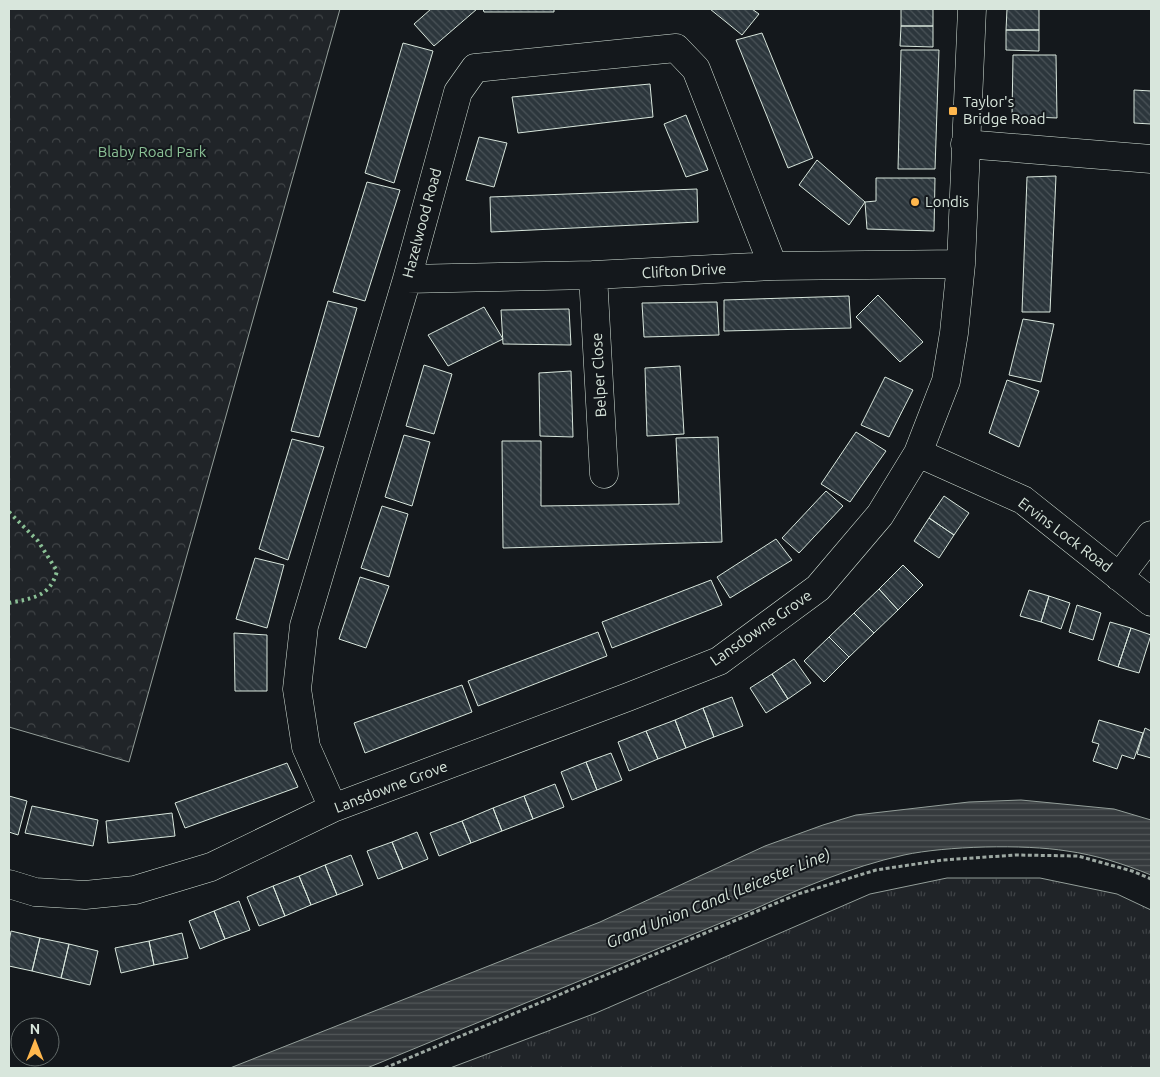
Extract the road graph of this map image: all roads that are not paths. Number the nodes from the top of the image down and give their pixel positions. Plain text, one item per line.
1 (972, 9) edge
2 (965, 144) junction
3 (1151, 159) edge
4 (961, 264) junction
5 (773, 266) junction
6 (593, 275) junction
7 (407, 279) junction
8 (918, 453) junction
9 (604, 474) dead end
10 (1151, 536) edge
11 (1119, 576) junction
12 (1151, 602) edge
13 (333, 808) junction
14 (9, 884) edge

1 - 2 street, Lansdowne Grove
2 - 3 street
2 - 4 street, Lansdowne Grove
4 - 5 street, Clifton Drive
4 - 8 street, Lansdowne Grove
5 - 6 street, Clifton Drive
5 - 7 street, Hazelwood Road
6 - 7 street, Clifton Drive
6 - 9 street, Belper Close
7 - 13 street, Hazelwood Road
8 - 11 street, Ervins Lock Road
8 - 13 street, Lansdowne Grove
10 - 11 street
11 - 12 street, Ervins Lock Road
13 - 14 street, Lansdowne Grove

